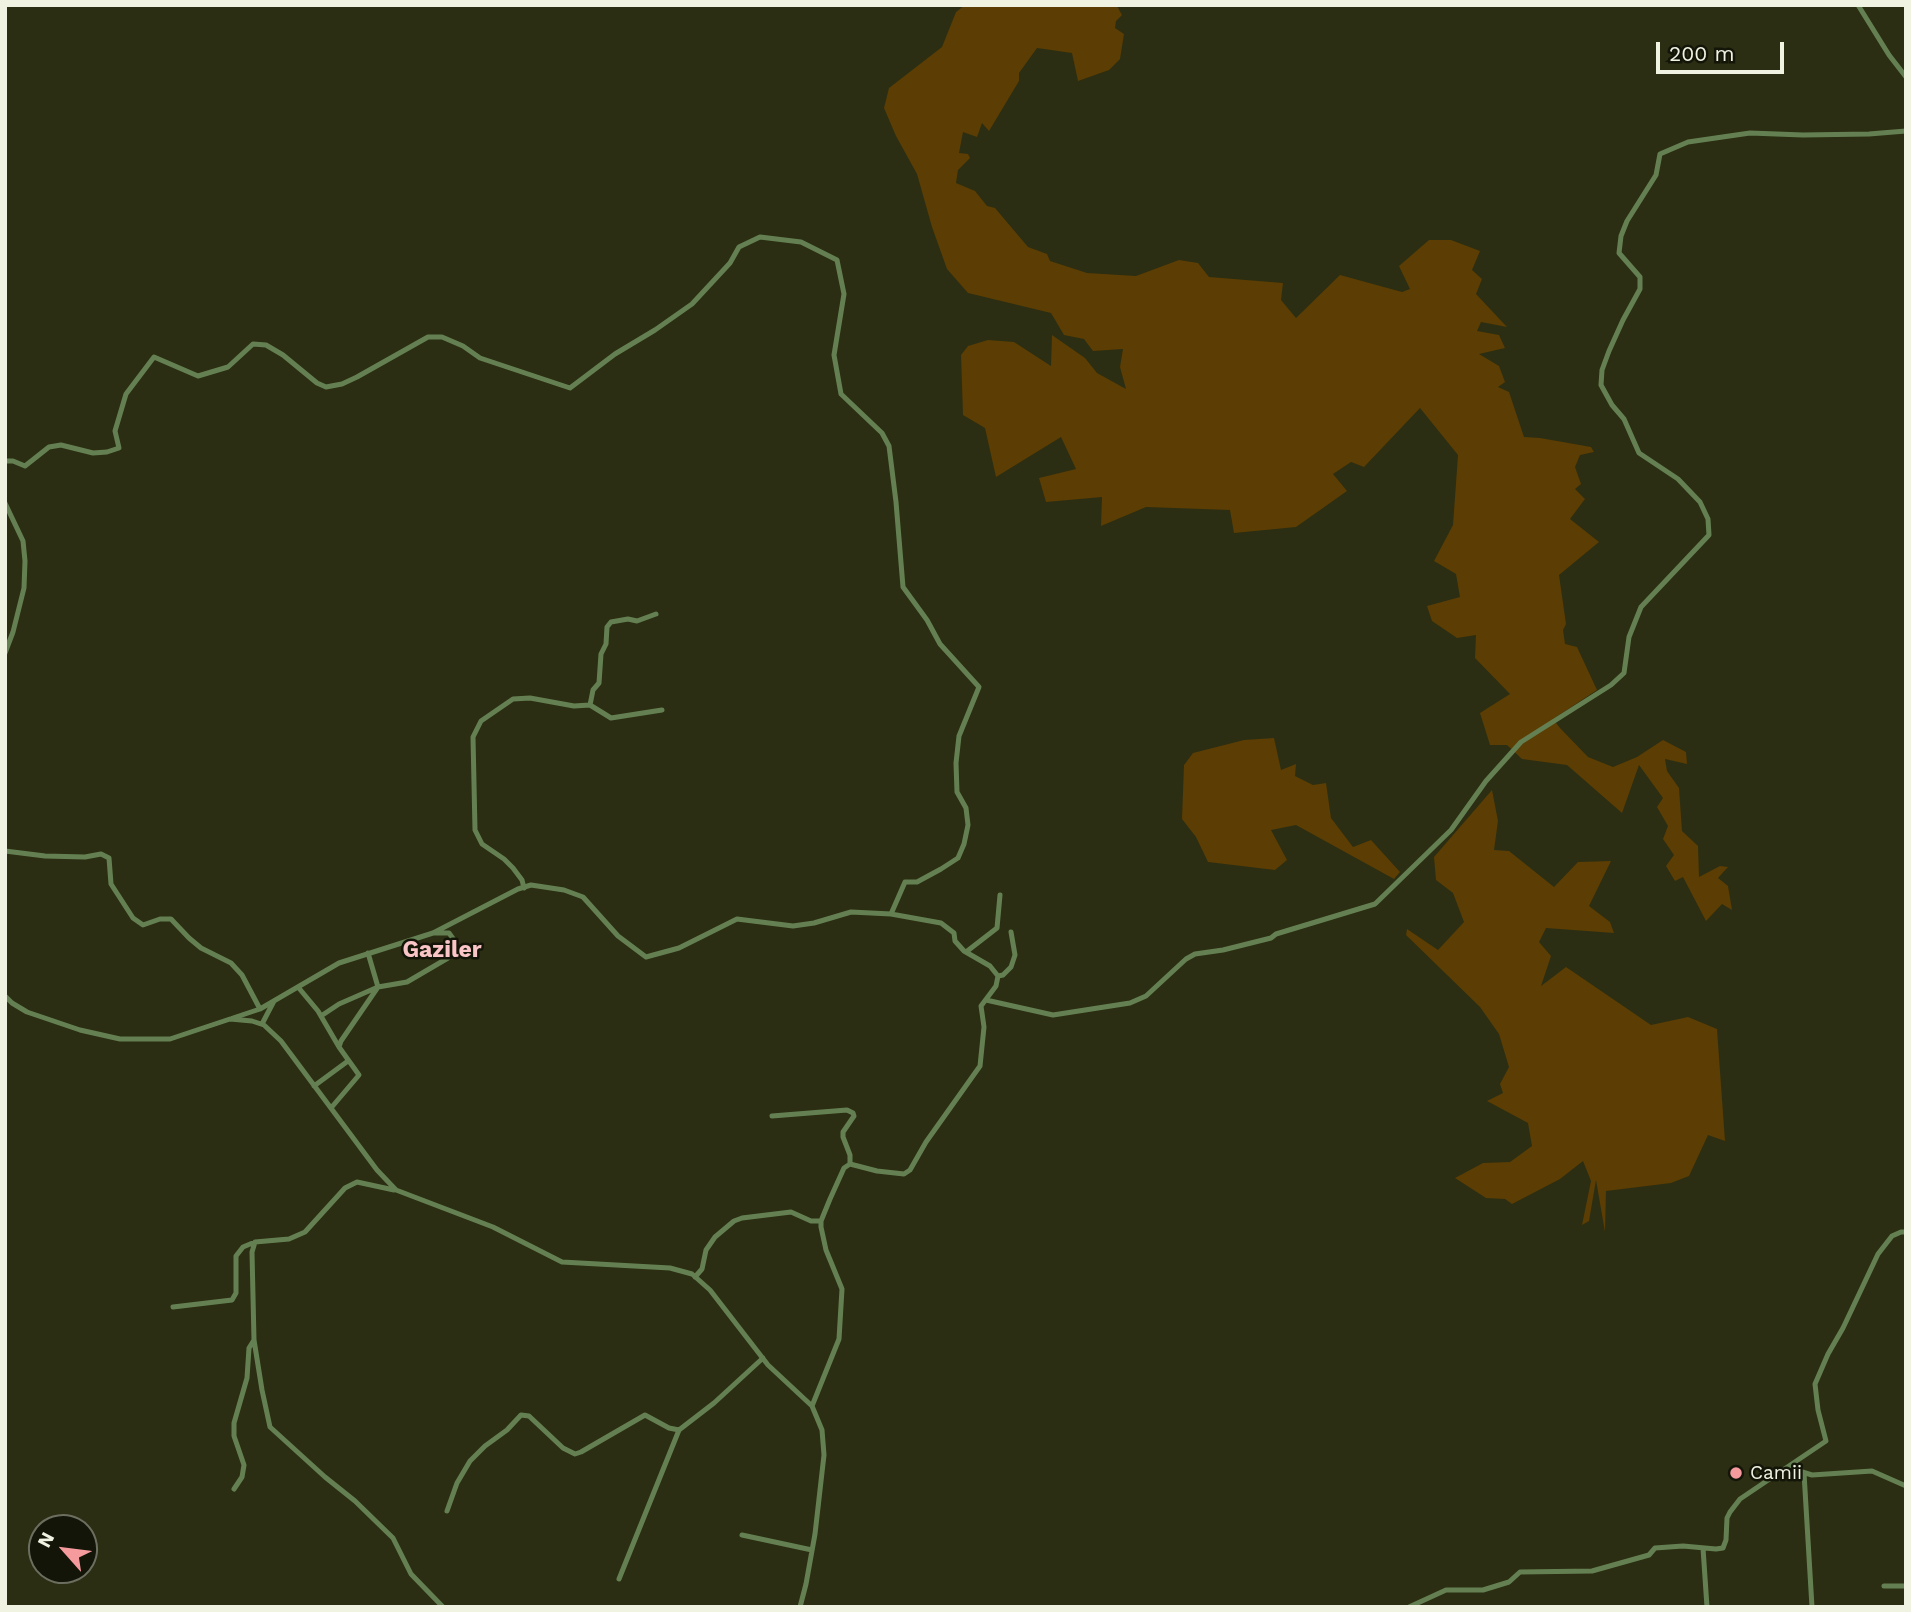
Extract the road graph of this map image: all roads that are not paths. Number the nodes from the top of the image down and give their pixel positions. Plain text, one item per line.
1 (1858, 5) edge
2 (1906, 76) edge
3 (1906, 131) edge
4 (5, 461) edge
5 (5, 503) edge
6 (656, 614) dead end
7 (5, 653) edge
8 (590, 705) junction
9 (662, 710) dead end
10 (5, 851) edge
11 (524, 888) junction
12 (1000, 895) dead end
13 (891, 914) junction
14 (1011, 932) dead end
15 (433, 933) junction
16 (966, 951) junction
17 (368, 953) junction
18 (998, 976) junction
19 (298, 987) junction
20 (378, 987) junction
21 (5, 996) edge
22 (985, 1000) junction
23 (274, 1001) junction
24 (260, 1009) junction
25 (321, 1016) junction
26 (230, 1019) junction
27 (262, 1024) junction
28 (339, 1047) junction
29 (348, 1061) junction
30 (314, 1086) junction
31 (331, 1108) junction
32 (772, 1116) dead end
33 (850, 1164) junction
34 (396, 1190) junction
35 (821, 1221) junction
36 (1906, 1232) edge
37 (255, 1242) junction
38 (695, 1277) junction
39 (173, 1307) dead end
40 (254, 1340) junction
41 (763, 1358) junction
42 (812, 1406) junction
43 (679, 1430) junction
44 (1792, 1464) junction
45 (1804, 1473) junction
46 (1906, 1486) edge
47 (234, 1489) dead end
48 (447, 1511) dead end
49 (742, 1535) dead end
50 (1703, 1548) junction
51 (812, 1550) junction
52 (619, 1578) dead end
53 (1884, 1586) dead end
54 (1906, 1586) edge
55 (443, 1607) edge
56 (800, 1607) edge
57 (1409, 1607) edge
58 (1707, 1607) edge
59 (1812, 1607) edge

1 - 2 street
3 - 22 street
4 - 13 street
5 - 7 street
6 - 8 street
8 - 9 street
8 - 11 street
10 - 24 street
11 - 13 street
11 - 15 street
12 - 16 street
13 - 16 street
14 - 18 street
15 - 17 street
15 - 20 street
16 - 18 street
17 - 19 street
17 - 20 street
18 - 22 street
19 - 23 street
19 - 25 street
20 - 25 street
20 - 28 street
21 - 26 street
22 - 33 street
23 - 24 street
23 - 27 street
24 - 26 street
25 - 28 street
26 - 27 street
27 - 30 street
28 - 29 street
29 - 30 street
29 - 31 street
30 - 31 street
31 - 34 street
32 - 33 street
33 - 35 street
34 - 37 street
34 - 38 street
35 - 38 street
35 - 42 street
36 - 44 street
37 - 39 street
37 - 40 street
38 - 41 street
40 - 47 street
40 - 55 street
41 - 42 street
41 - 43 street
42 - 51 street
43 - 48 street
43 - 52 street
44 - 45 street
44 - 50 street
45 - 46 street
45 - 59 street
49 - 51 street
50 - 57 street
50 - 58 street
51 - 56 street
53 - 54 street

